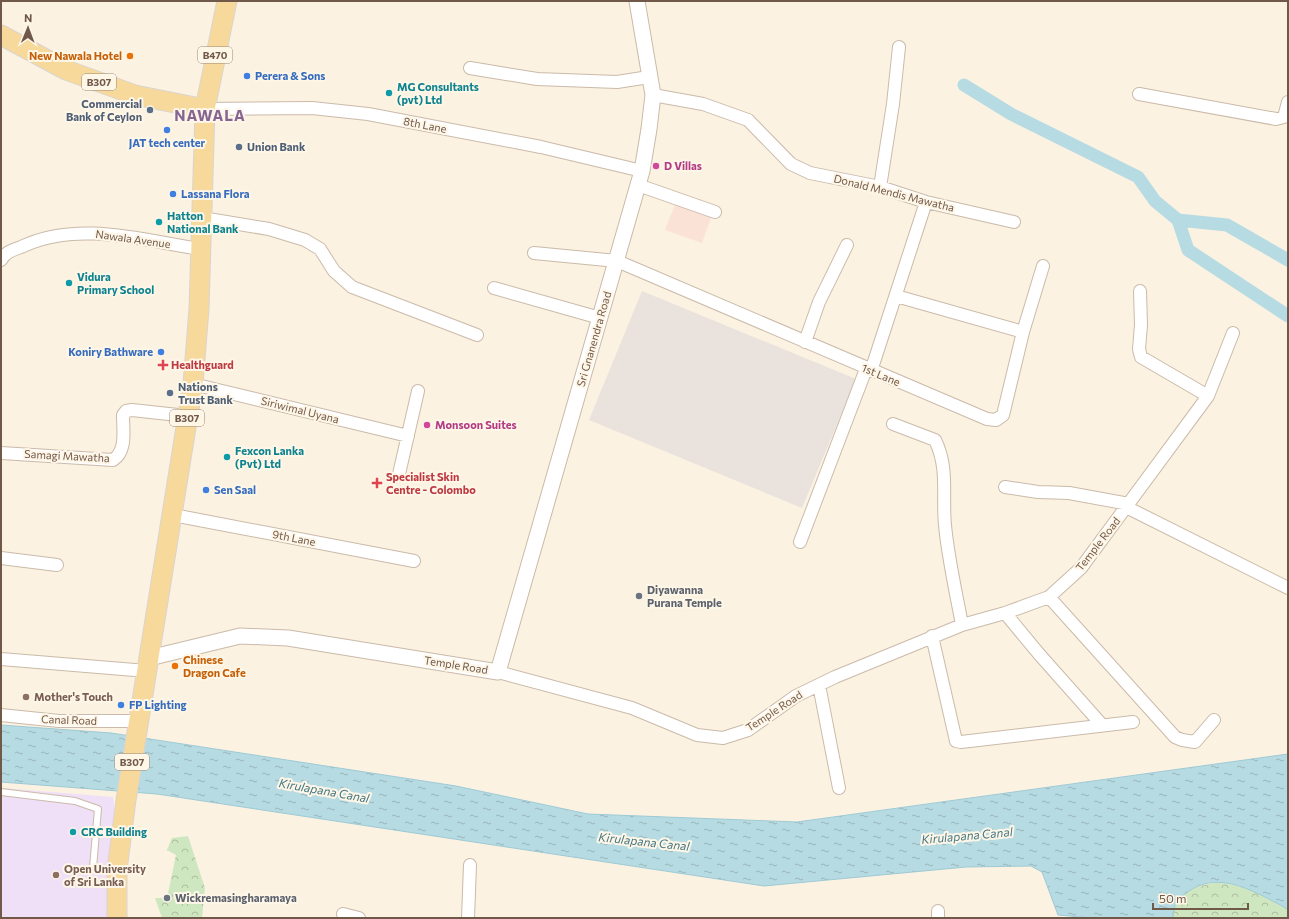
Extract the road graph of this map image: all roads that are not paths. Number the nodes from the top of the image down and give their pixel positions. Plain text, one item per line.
1 (227, 1) edge
2 (637, 1) edge
3 (1, 35) edge
4 (899, 47) dead end
5 (470, 68) dead end
6 (650, 76) junction
7 (1139, 94) dead end
8 (652, 95) junction
9 (1288, 102) edge
10 (205, 109) junction
11 (640, 178) junction
12 (880, 187) junction
13 (926, 202) junction
14 (715, 212) dead end
15 (202, 218) junction
16 (1014, 222) dead end
17 (847, 245) dead end
18 (200, 249) junction
19 (534, 253) dead end
20 (1, 260) edge
21 (617, 261) junction
22 (1043, 266) dead end
23 (494, 288) dead end
24 (1140, 291) dead end
25 (896, 296) junction
26 (600, 318) junction
27 (1023, 332) junction
28 (1233, 333) dead end
29 (477, 335) dead end
30 (805, 342) junction
31 (868, 370) junction
32 (193, 384) junction
33 (418, 391) dead end
34 (1208, 396) junction
35 (187, 416) junction
36 (893, 424) dead end
37 (408, 436) junction
38 (1, 452) edge
39 (399, 474) dead end
40 (1005, 487) dead end
41 (1127, 505) junction
42 (173, 515) junction
43 (800, 542) dead end
44 (1, 558) edge
45 (414, 561) dead end
46 (57, 565) dead end
47 (1288, 588) edge
48 (1049, 597) junction
49 (1005, 613) junction
50 (962, 625) junction
51 (932, 636) junction
52 (1, 659) edge
53 (148, 664) junction
54 (498, 672) junction
55 (819, 685) junction
56 (1, 715) edge
57 (1214, 720) dead end
58 (1133, 722) dead end
59 (138, 723) junction
60 (1102, 725) junction
61 (839, 788) dead end
62 (1, 792) edge
63 (470, 865) dead end
64 (93, 868) dead end
65 (343, 914) dead end
66 (117, 918) edge
67 (359, 918) edge
68 (468, 918) edge

1 - 10 main road, B470
2 - 6 street, Sri Gnanendra Road
3 - 10 main road, B307
4 - 12 street
5 - 6 street
6 - 8 street, Sri Gnanendra Road
7 - 9 street
8 - 11 street, Sri Gnanendra Road
8 - 12 street, Donald Mendis Mawatha
10 - 11 street, 8th Lane
10 - 15 main road, B307
11 - 14 street, 8th Lane
11 - 21 street, Sri Gnanendra Road
12 - 13 street, Donald Mendis Mawatha
13 - 16 street, Donald Mendis Mawatha
13 - 25 street
15 - 18 main road, B307
15 - 29 street
17 - 30 street
18 - 20 street, Nawala Avenue
18 - 32 main road, B307
19 - 21 street, 1st Lane
21 - 26 street, Sri Gnanendra Road
21 - 30 street, 1st Lane
22 - 27 street, 1st Lane
23 - 26 street
24 - 34 street
25 - 27 street
25 - 31 street
26 - 54 street, Sri Gnanendra Road
27 - 31 street, 1st Lane
28 - 34 street, Temple Road
30 - 31 street, 1st Lane
31 - 43 street
32 - 35 main road, B307
32 - 37 street, Siriwimal Uyana
33 - 37 street
34 - 41 street, Temple Road
35 - 38 street, Samagi Mawatha
35 - 42 main road, B307
36 - 50 street
37 - 39 street
40 - 41 street
41 - 47 street
41 - 48 street, Temple Road
42 - 45 street, 9th Lane
42 - 53 main road, B307
44 - 46 street
48 - 49 street, Temple Road
48 - 57 street
49 - 50 street, Temple Road
49 - 60 street
50 - 51 street, Temple Road
51 - 55 street, Temple Road
51 - 60 street
52 - 53 street
53 - 54 street, Temple Road
53 - 59 main road, B307
54 - 55 street, Temple Road
55 - 61 street
56 - 59 street, Canal Road
58 - 60 street
59 - 66 main road, B307
62 - 64 lane
63 - 68 street
65 - 67 street

